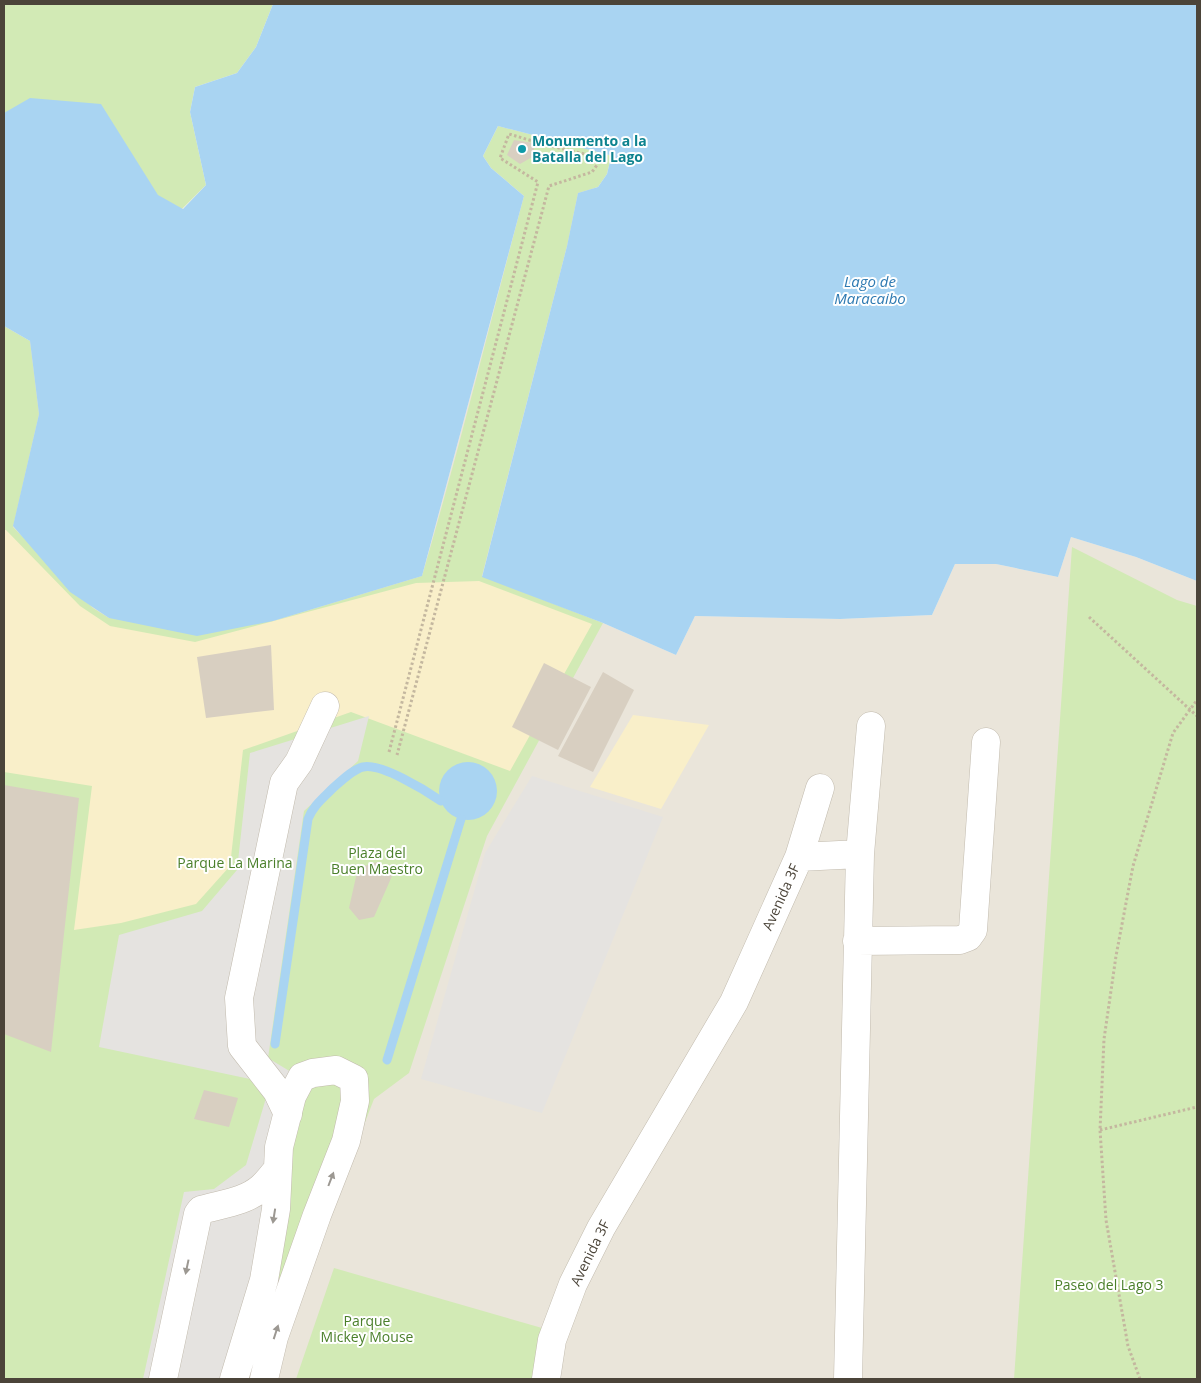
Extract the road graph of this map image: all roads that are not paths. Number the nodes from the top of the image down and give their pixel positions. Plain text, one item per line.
1 (325, 706) dead end
2 (871, 726) dead end
3 (986, 742) dead end
4 (820, 788) dead end
5 (860, 854) junction
6 (799, 857) junction
7 (858, 941) junction
8 (288, 1114) junction
9 (277, 1170) junction
10 (162, 1379) edge
11 (234, 1379) edge
12 (264, 1379) edge
13 (546, 1379) edge
14 (848, 1379) edge

1 - 8 street
2 - 5 street
3 - 7 street
4 - 6 street
5 - 6 street, Avenida 3F
5 - 7 street
6 - 13 street, Avenida 3F
7 - 14 street
8 - 9 street
12 -> 8 street
9 -> 10 street
9 -> 11 street

